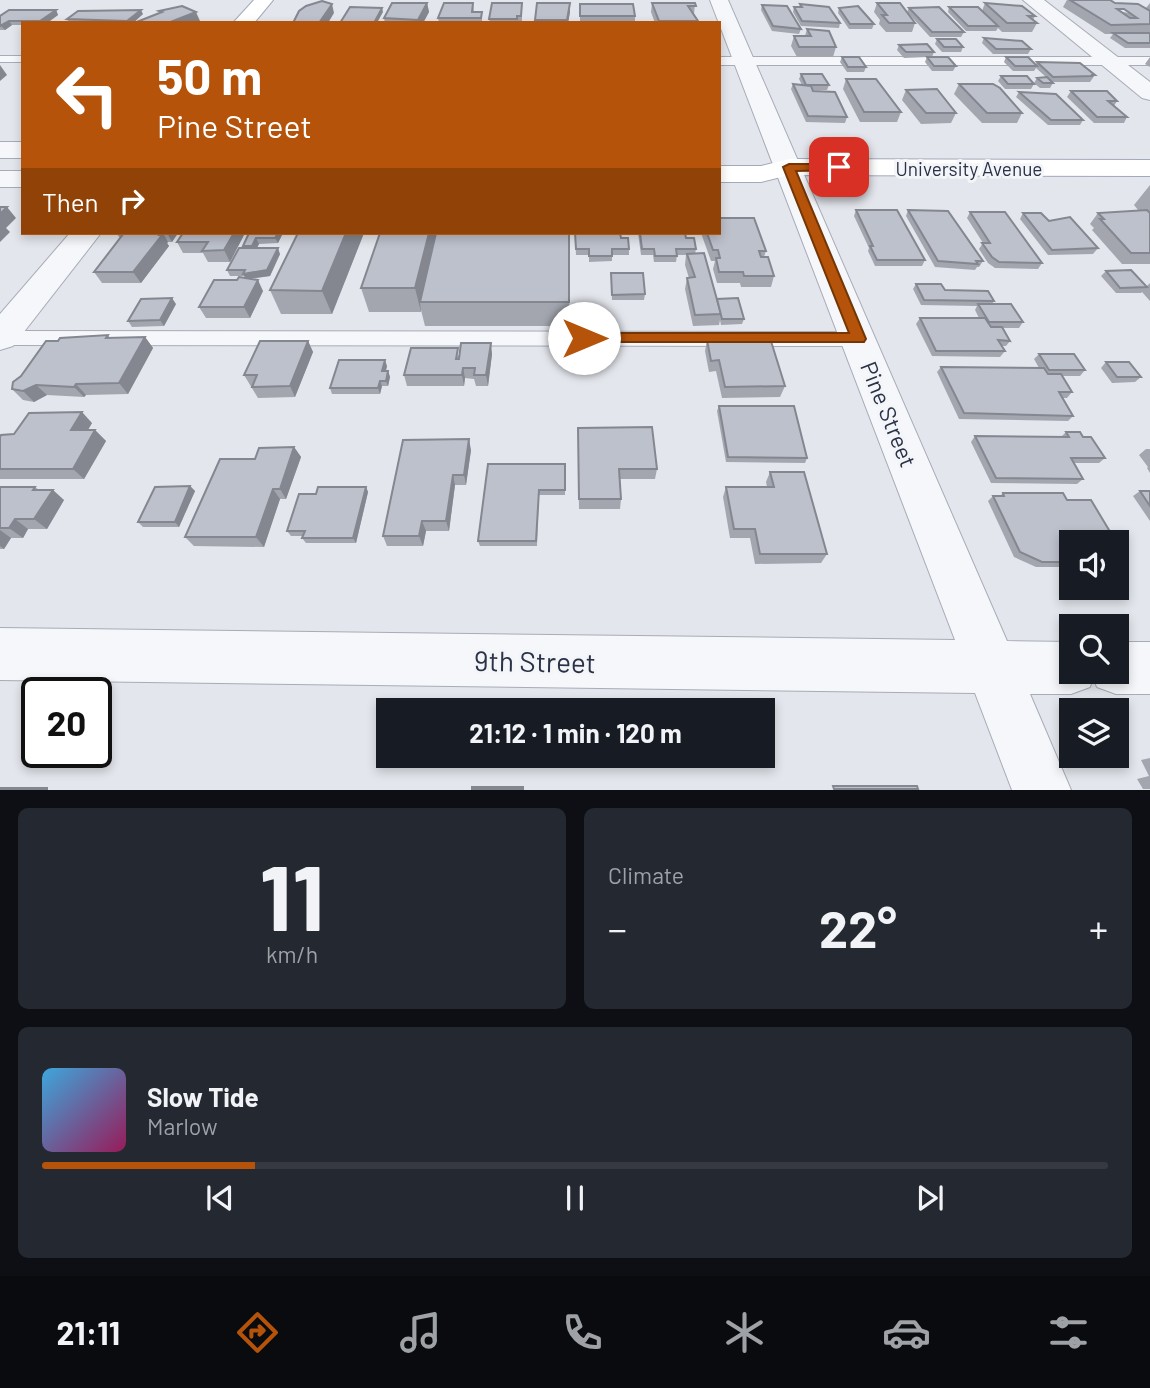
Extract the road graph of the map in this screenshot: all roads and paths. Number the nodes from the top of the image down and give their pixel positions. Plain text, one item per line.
1 (264, 0) edge
2 (279, 0) edge
3 (719, 0) edge
4 (1032, 0) edge
5 (245, 21) edge
6 (263, 21) edge
7 (0, 59) edge
8 (21, 59) edge
9 (721, 61) edge
10 (744, 61) junction
11 (1110, 61) junction
12 (1150, 61) edge
13 (1150, 93) edge
14 (0, 150) edge
15 (21, 150) edge
16 (721, 157) edge
17 (789, 167) junction
18 (1150, 168) edge
19 (721, 174) edge
20 (0, 179) edge
21 (21, 179) edge
22 (84, 235) edge
23 (0, 337) edge
24 (859, 339) junction
25 (0, 654) edge
26 (992, 668) junction
27 (1059, 668) edge
28 (1129, 668) edge
29 (1150, 668) edge
30 (1042, 789) edge

1 - 5 main road
2 - 6 main road
3 - 10 street, Pine Street
4 - 11 street
7 - 8 lane
9 - 10 lane
10 - 11 lane
10 - 17 street, Pine Street
11 - 12 lane
11 - 13 street
14 - 15 street
16 - 17 main road, University Avenue
17 - 18 main road, University Avenue
17 - 19 main road, University Avenue
17 - 24 street, Pine Street
20 - 21 street
22 - 23 street
23 - 24 lane
24 - 26 street, Pine Street
25 - 26 street, 9th Street
26 - 27 street, 9th Street
26 - 30 street, Pine Street
28 - 29 street

